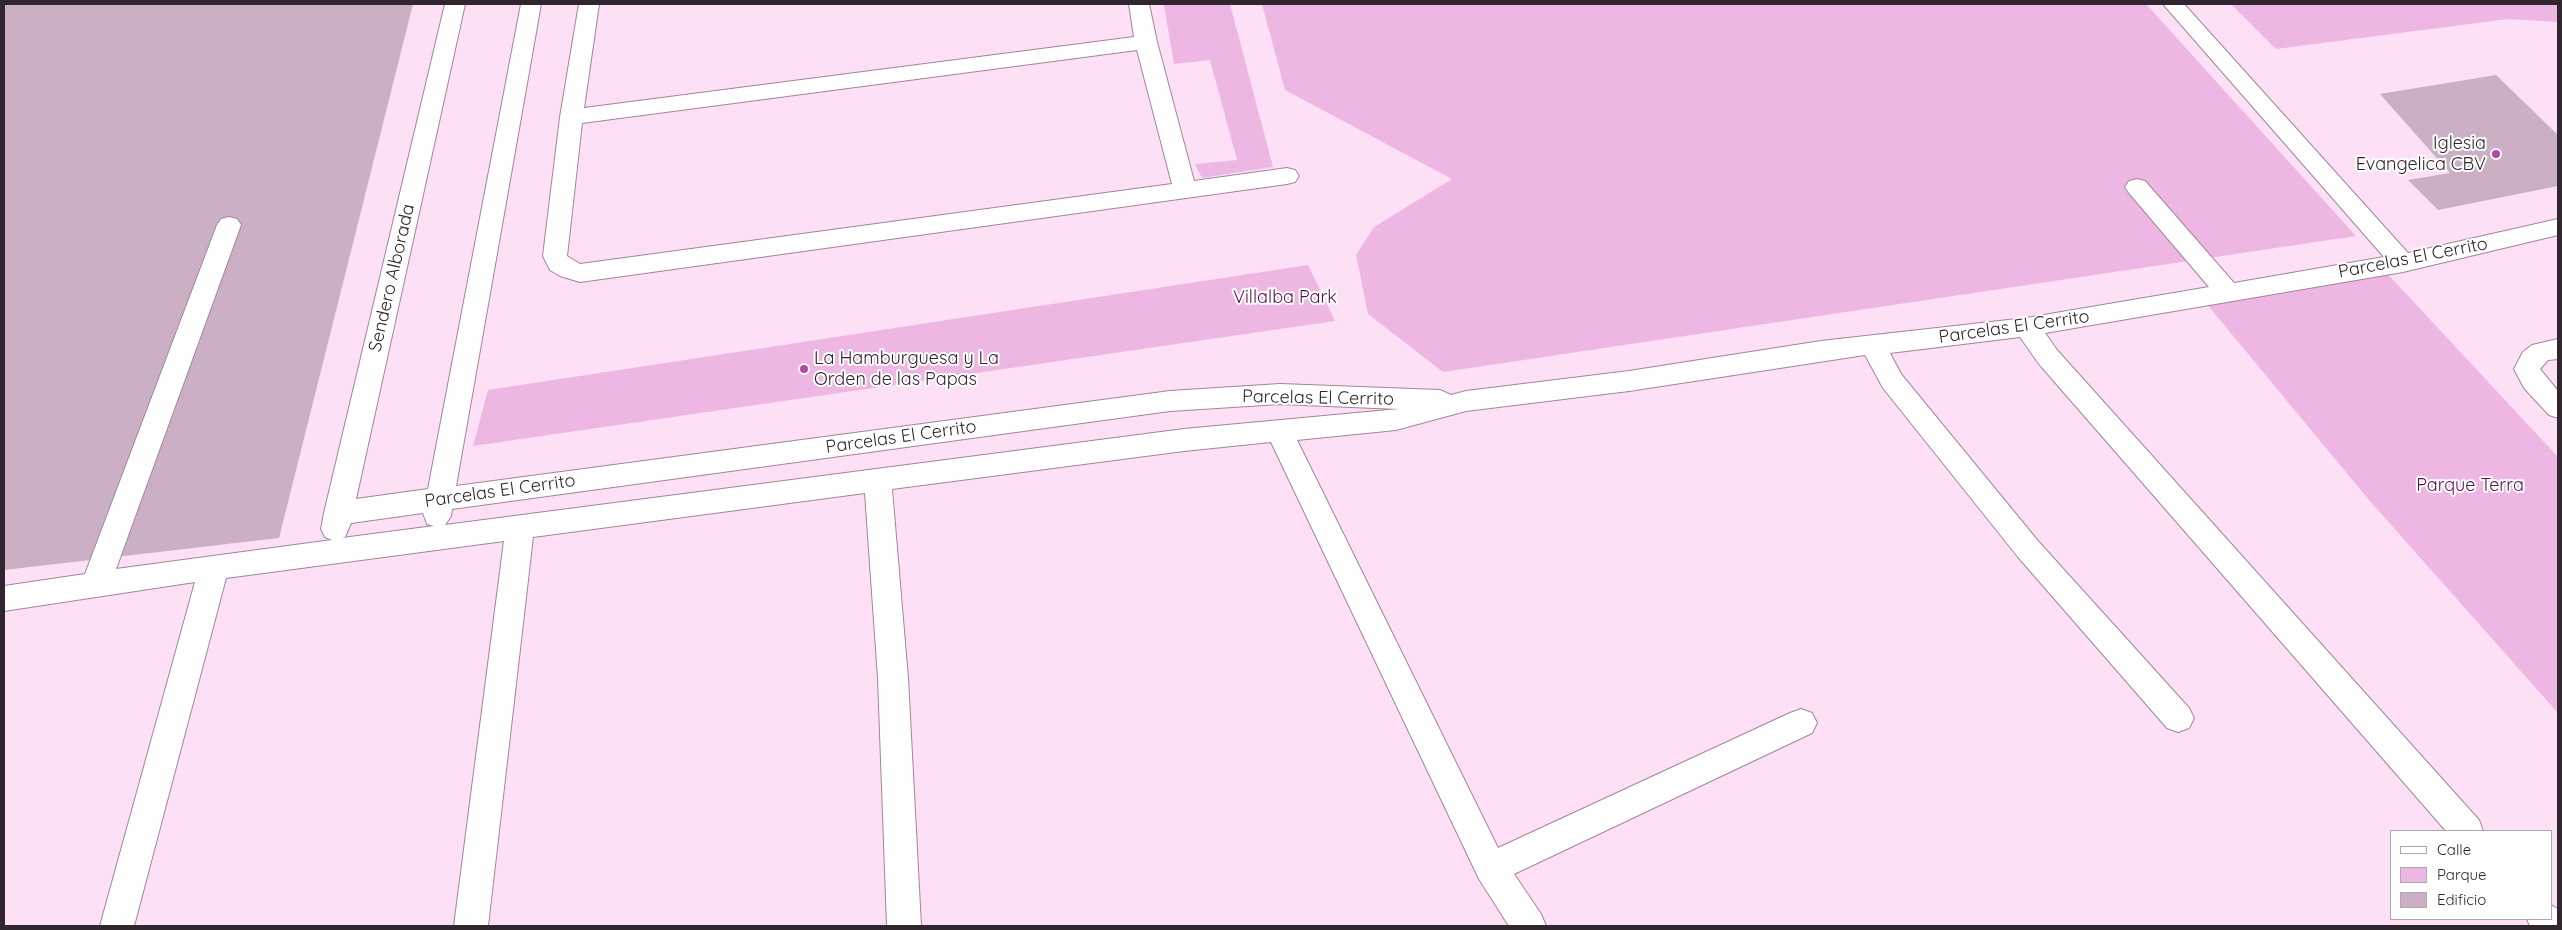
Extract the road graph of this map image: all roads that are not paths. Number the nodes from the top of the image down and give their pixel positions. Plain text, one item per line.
1 (455, 4) edge
2 (531, 4) edge
3 (589, 4) edge
4 (1139, 4) edge
5 (2173, 4) edge
6 (1146, 42) junction
7 (571, 117) junction
8 (1287, 176) dead end
9 (2137, 187) dead end
10 (1185, 189) junction
11 (229, 225) dead end
12 (2558, 227) edge
13 (2403, 263) junction
14 (2228, 292) junction
15 (2026, 327) junction
16 (1873, 346) junction
17 (2558, 349) edge
18 (1466, 401) junction
19 (2558, 408) edge
20 (1280, 431) junction
21 (878, 482) junction
22 (441, 499) junction
23 (338, 513) junction
24 (520, 527) junction
25 (430, 539) junction
26 (330, 552) junction
27 (214, 567) junction
28 (95, 585) junction
29 (4, 598) edge
30 (2178, 718) dead end
31 (1800, 722) dead end
32 (2466, 830) edge
33 (1491, 868) junction
34 (117, 926) edge
35 (471, 926) edge
36 (904, 926) edge
37 (1529, 926) edge

1 - 23 street, Sendero Alborada
2 - 22 street
3 - 7 street
4 - 6 street
5 - 13 street
6 - 7 street
6 - 10 street
7 - 10 street
8 - 10 street
9 - 14 street
11 - 28 street
12 - 13 street, Parcelas El Cerrito
13 - 14 street, Parcelas El Cerrito
14 - 15 street, Parcelas El Cerrito
15 - 16 street, Parcelas El Cerrito
15 - 32 street
16 - 18 street, Parcelas El Cerrito
16 - 30 street
17 - 19 street
18 - 20 street, Parcelas El Cerrito
18 - 22 street, Parcelas El Cerrito
20 - 21 street, Parcelas El Cerrito
20 - 33 street
21 - 24 street, Parcelas El Cerrito
21 - 36 street
22 - 23 street, Parcelas El Cerrito
22 - 25 street
23 - 26 street, Sendero Alborada
24 - 25 street, Parcelas El Cerrito
24 - 35 street
25 - 26 street, Parcelas El Cerrito
26 - 27 street, Parcelas El Cerrito
27 - 28 street, Parcelas El Cerrito
27 - 34 street
28 - 29 street, Parcelas El Cerrito
31 - 33 street
33 - 37 street

